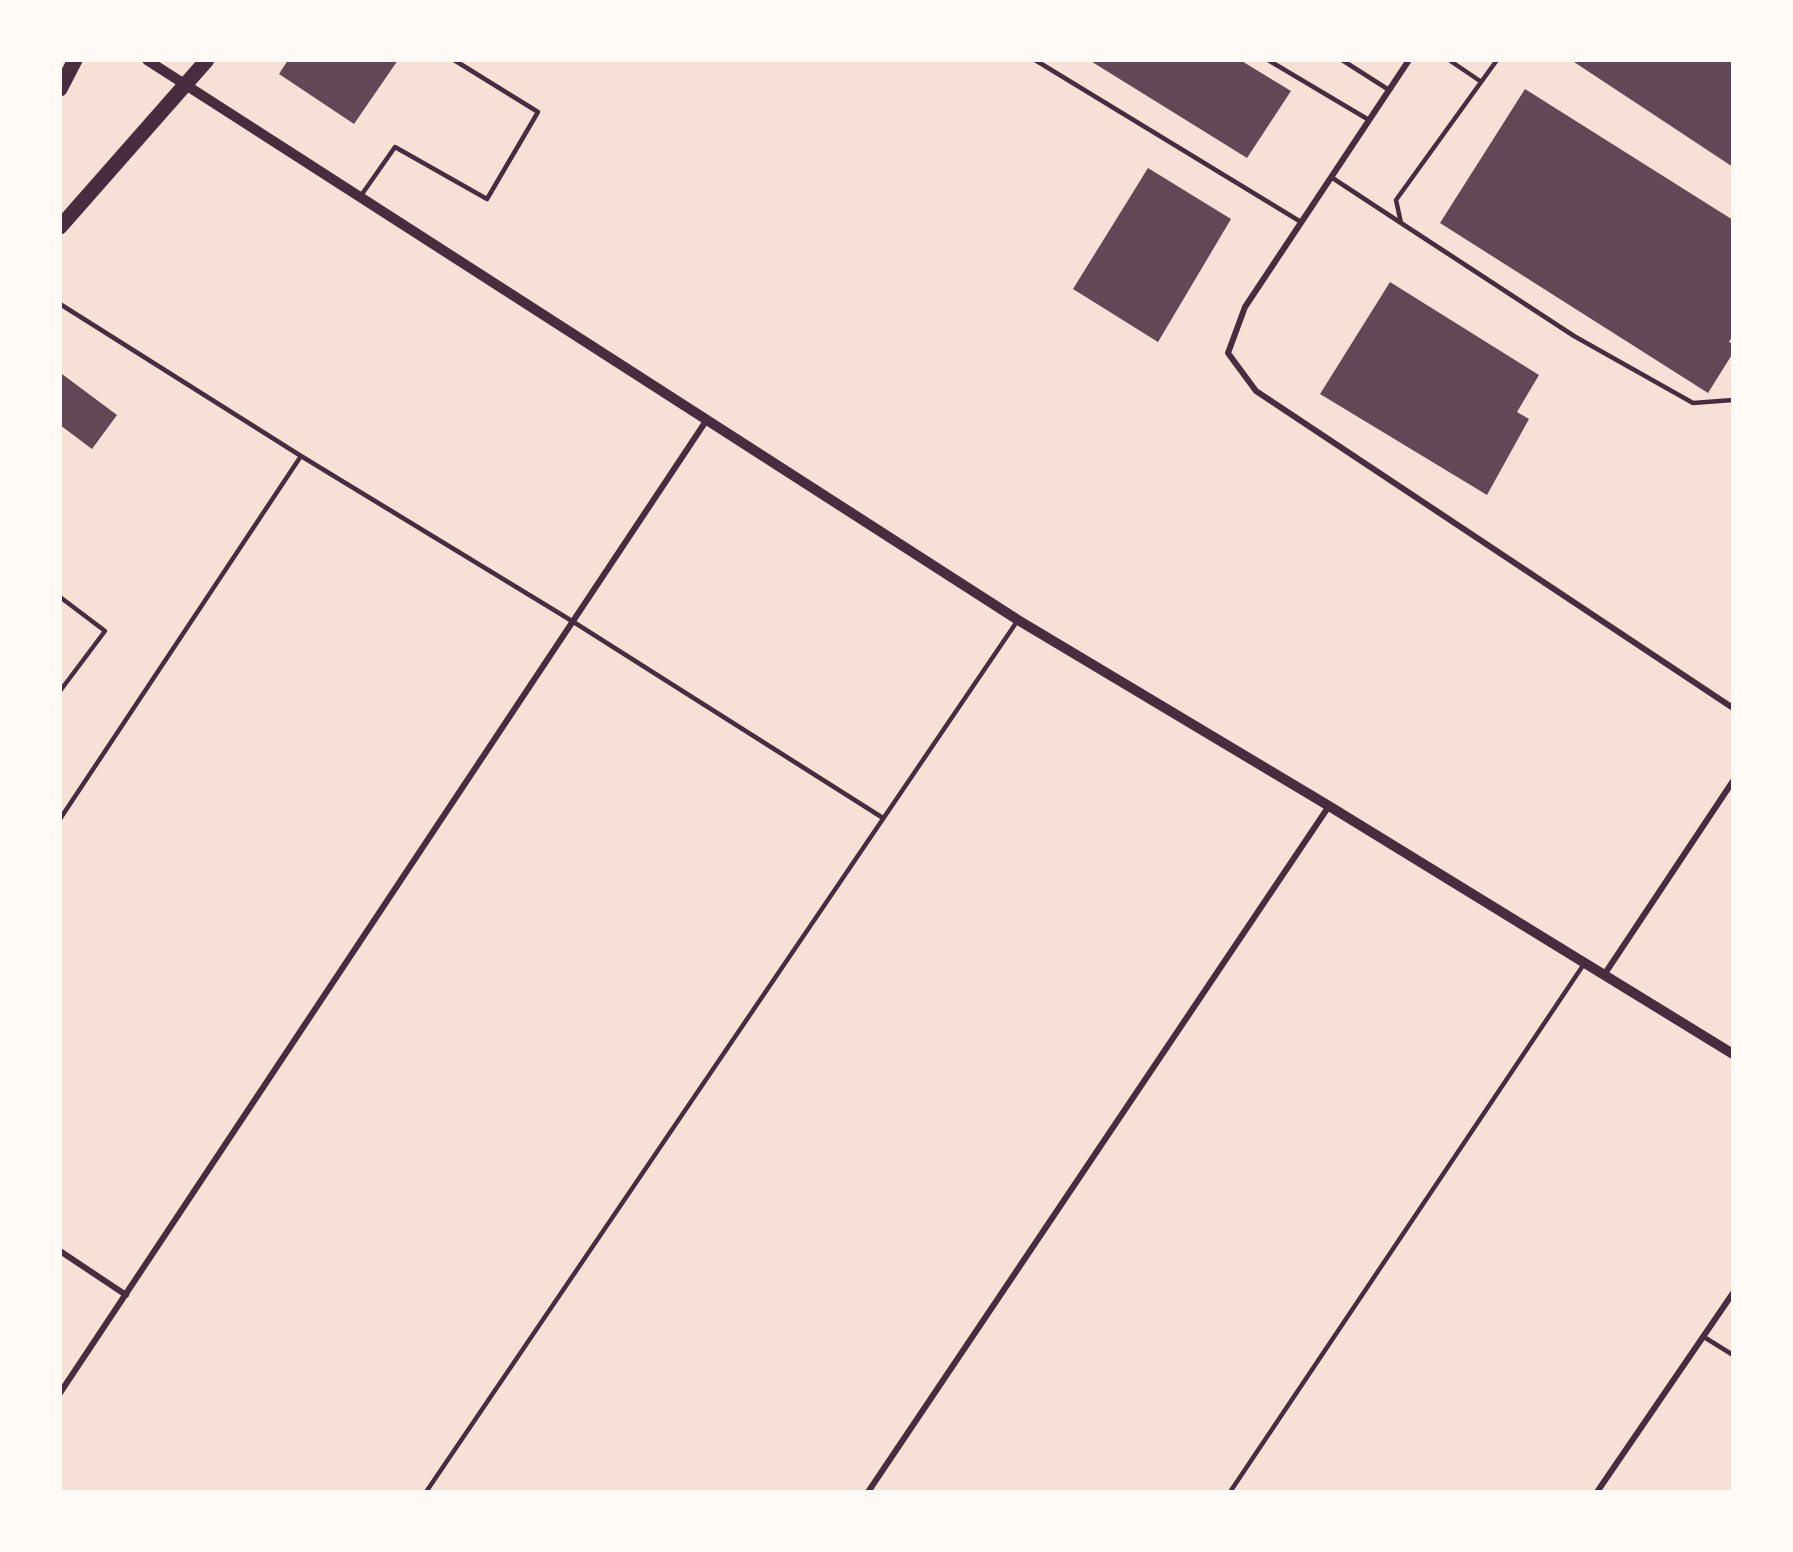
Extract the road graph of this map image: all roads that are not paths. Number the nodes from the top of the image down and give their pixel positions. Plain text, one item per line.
1 (75, 60) edge
2 (147, 60) edge
3 (207, 60) edge
4 (454, 60) edge
5 (1035, 60) edge
6 (1268, 60) edge
7 (1342, 60) edge
8 (1409, 60) edge
9 (1449, 60) edge
10 (1497, 60) edge
11 (1480, 81) junction
12 (186, 85) junction
13 (60, 89) edge
14 (1389, 90) junction
15 (1369, 120) junction
16 (1331, 177) junction
17 (360, 197) junction
18 (1301, 222) junction
19 (1401, 223) junction
20 (60, 227) edge
21 (60, 304) edge
22 (1733, 400) edge
23 (706, 421) junction
24 (301, 456) junction
25 (60, 597) edge
26 (1018, 620) junction
27 (572, 621) junction
28 (60, 691) edge
29 (1733, 708) edge
30 (1733, 781) edge
31 (1329, 806) junction
32 (883, 818) junction
33 (60, 819) edge
34 (1584, 964) junction
35 (1604, 975) junction
36 (1733, 1054) edge
37 (60, 1251) edge
38 (1733, 1293) edge
39 (126, 1295) junction
40 (1704, 1337) junction
41 (1733, 1355) edge
42 (60, 1393) edge
43 (426, 1492) edge
44 (868, 1492) edge
45 (1230, 1492) edge
46 (1597, 1492) edge

1 - 13 main road
2 - 12 street
3 - 12 main road
4 - 17 lane
5 - 18 lane
6 - 15 lane
7 - 14 lane
8 - 14 street
9 - 11 lane
10 - 11 lane
11 - 19 lane
12 - 17 street
12 - 20 main road
14 - 15 street
15 - 16 street
16 - 18 street
16 - 19 lane
17 - 23 street
18 - 29 street
19 - 22 lane
21 - 24 lane
23 - 26 street
23 - 27 street
24 - 27 lane
24 - 33 lane
25 - 28 lane
26 - 31 street
26 - 32 lane
27 - 32 lane
27 - 39 street
30 - 35 street
31 - 34 street
31 - 44 street
32 - 43 lane
34 - 35 street
34 - 45 lane
35 - 36 street
37 - 39 street
38 - 40 street
39 - 42 street
40 - 41 lane
40 - 46 street

